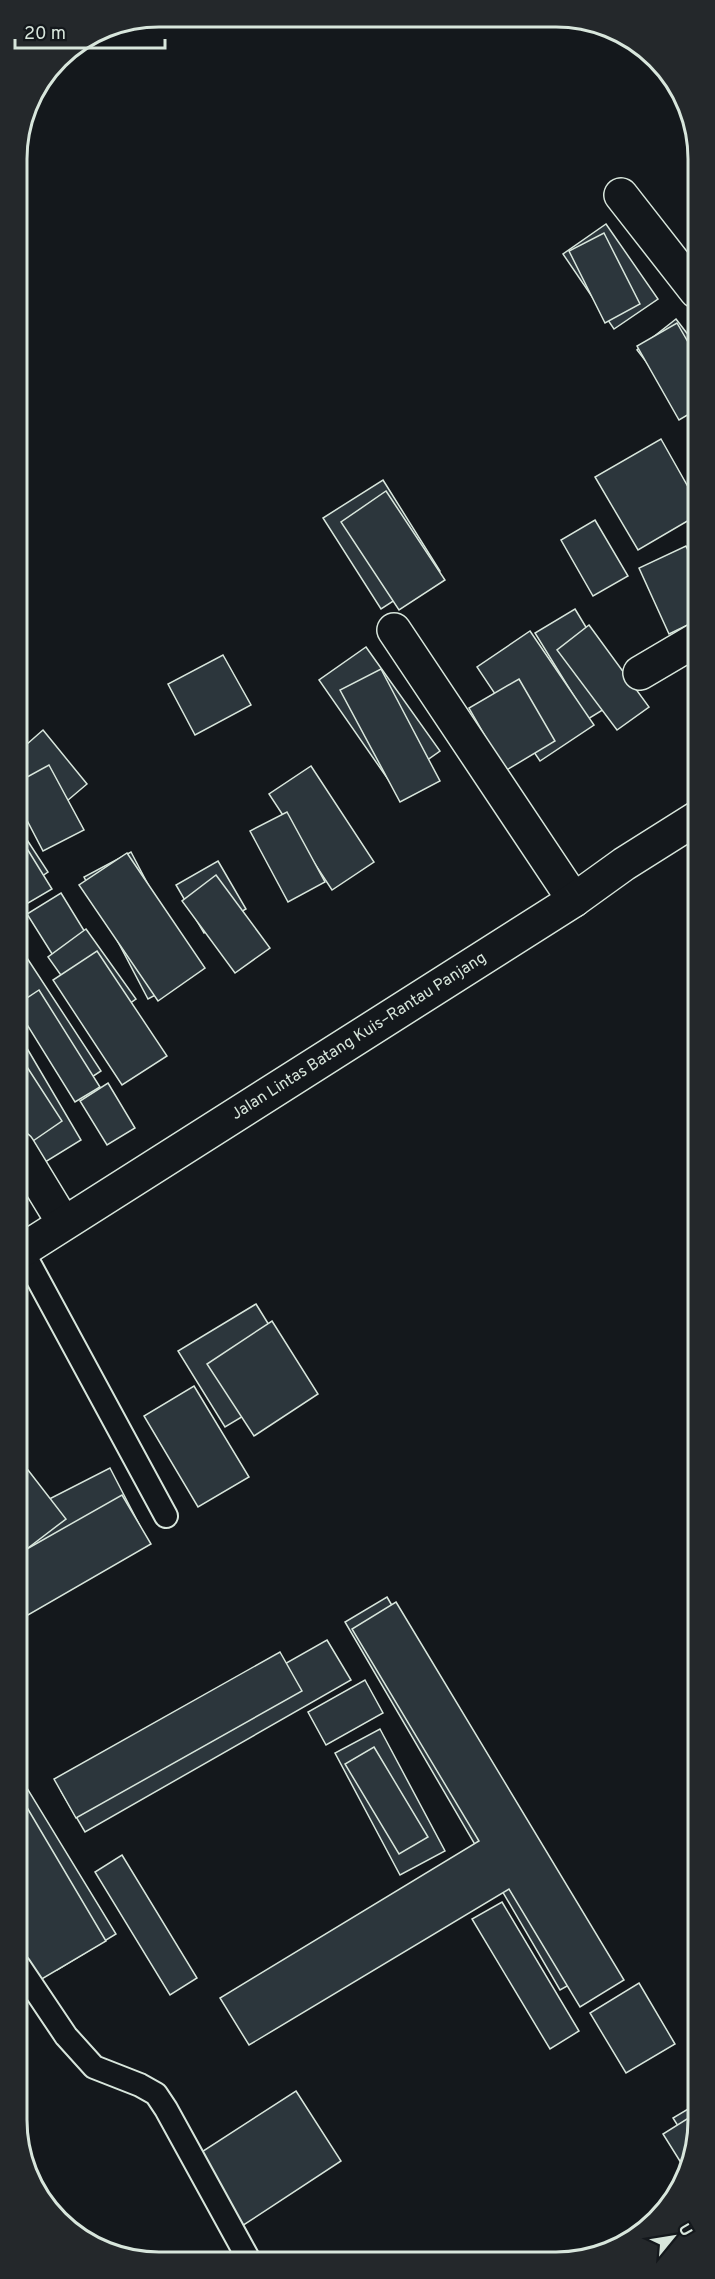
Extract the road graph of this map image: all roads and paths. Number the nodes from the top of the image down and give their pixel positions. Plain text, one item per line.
1 (621, 195) dead end
2 (688, 281) edge
3 (394, 630) dead end
4 (688, 645) edge
5 (640, 673) dead end
6 (688, 824) edge
7 (574, 900) junction
8 (27, 1163) edge
9 (63, 1222) junction
10 (27, 1247) edge
11 (27, 1265) edge
12 (166, 1516) dead end
13 (27, 1977) edge
14 (245, 2252) edge

1 - 2 main road
3 - 7 main road
4 - 5 main road
6 - 7 main road, Jalan Lintas Batang Kuis–Rantau Panjang
7 - 9 main road, Jalan Lintas Batang Kuis–Rantau Panjang
8 - 9 main road
9 - 10 main road, Jalan Lintas Batang Kuis–Rantau Panjang
11 - 12 lane
13 - 14 lane

